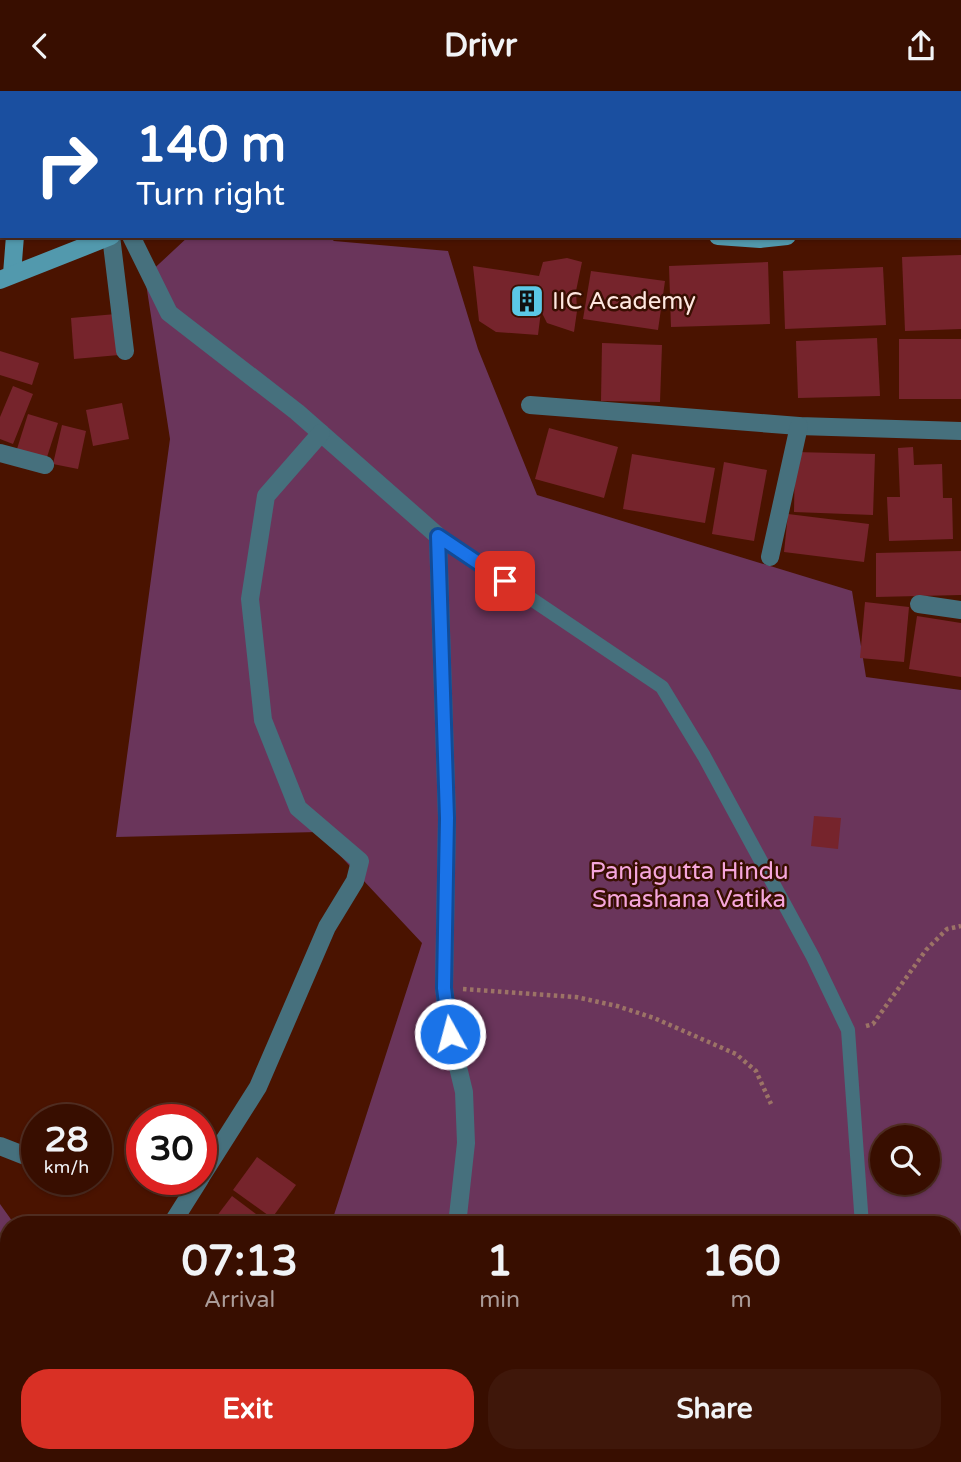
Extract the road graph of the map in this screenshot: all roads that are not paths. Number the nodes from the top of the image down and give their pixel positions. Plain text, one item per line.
1 (15, 238) edge
2 (106, 238) edge
3 (111, 238) edge
4 (132, 238) edge
5 (6, 277) edge
6 (125, 351) dead end
7 (530, 405) dead end
8 (799, 426) junction
9 (961, 431) edge
10 (321, 433) junction
11 (0, 453) edge
12 (45, 465) dead end
13 (438, 536) junction
14 (770, 557) dead end
15 (919, 604) dead end
16 (961, 610) edge
17 (0, 1146) edge
18 (217, 1151) edge
19 (21, 1154) edge
20 (190, 1195) edge
21 (177, 1216) edge
22 (458, 1216) edge
23 (861, 1216) edge

1 - 5 street
2 - 5 street
3 - 6 street
4 - 10 street
7 - 8 street
8 - 9 street
8 - 14 street
10 - 13 street
10 - 18 street
11 - 12 street
13 - 22 street
13 - 23 lane
15 - 16 street
17 - 19 street
20 - 21 street

